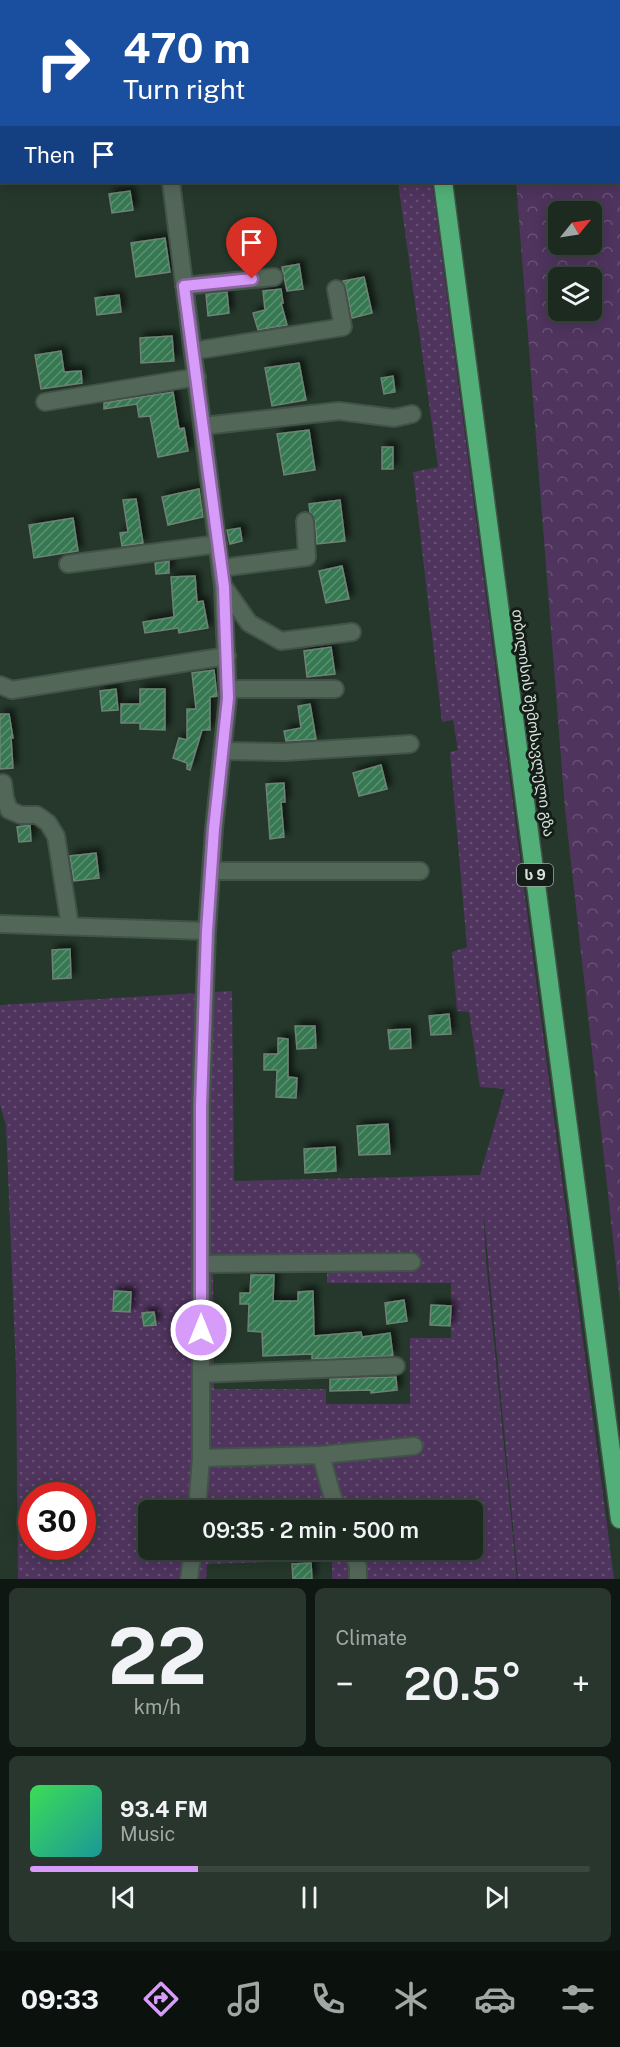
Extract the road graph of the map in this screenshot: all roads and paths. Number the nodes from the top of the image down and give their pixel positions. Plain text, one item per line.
1 (171, 183) edge
2 (443, 183) edge
3 (274, 277) dead end
4 (184, 286) junction
5 (336, 289) dead end
6 (193, 351) junction
7 (196, 377) junction
8 (45, 402) dead end
9 (412, 414) dead end
10 (203, 426) junction
11 (305, 521) dead end
12 (218, 544) junction
13 (68, 564) dead end
14 (221, 568) junction
15 (224, 587) junction
16 (352, 632) dead end
17 (227, 656) junction
18 (0, 685) edge
19 (228, 689) junction
20 (335, 689) dead end
21 (410, 744) dead end
22 (222, 752) junction
23 (3, 783) dead end
24 (420, 871) dead end
25 (211, 872) junction
26 (0, 924) edge
27 (70, 926) junction
28 (207, 931) junction
29 (412, 1262) dead end
30 (202, 1264) junction
31 (396, 1366) dead end
32 (201, 1374) junction
33 (414, 1446) dead end
34 (321, 1455) junction
35 (201, 1458) junction
36 (198, 1500) edge
37 (334, 1500) edge
38 (620, 1520) edge
39 (192, 1560) edge
40 (356, 1560) edge
41 (189, 1579) edge
42 (358, 1579) edge

1 - 4 street
2 - 38 highway, თბილისის შემოსავლელი გზა / ს 9
3 - 4 street
4 - 6 street
5 - 6 street
6 - 7 street
7 - 8 street
7 - 10 street
9 - 10 street
10 - 12 street
11 - 14 street
12 - 13 street
12 - 14 street
14 - 15 street
15 - 16 street
15 - 17 street
17 - 18 street
17 - 19 street
19 - 20 street
19 - 22 street
21 - 22 street
22 - 25 street
23 - 27 street
24 - 25 street
25 - 28 street
26 - 27 street
27 - 28 street
28 - 30 street
29 - 30 street
30 - 32 street
31 - 32 street
32 - 35 street
33 - 34 street
34 - 35 street
34 - 37 street
35 - 36 street
39 - 41 street
40 - 42 street

